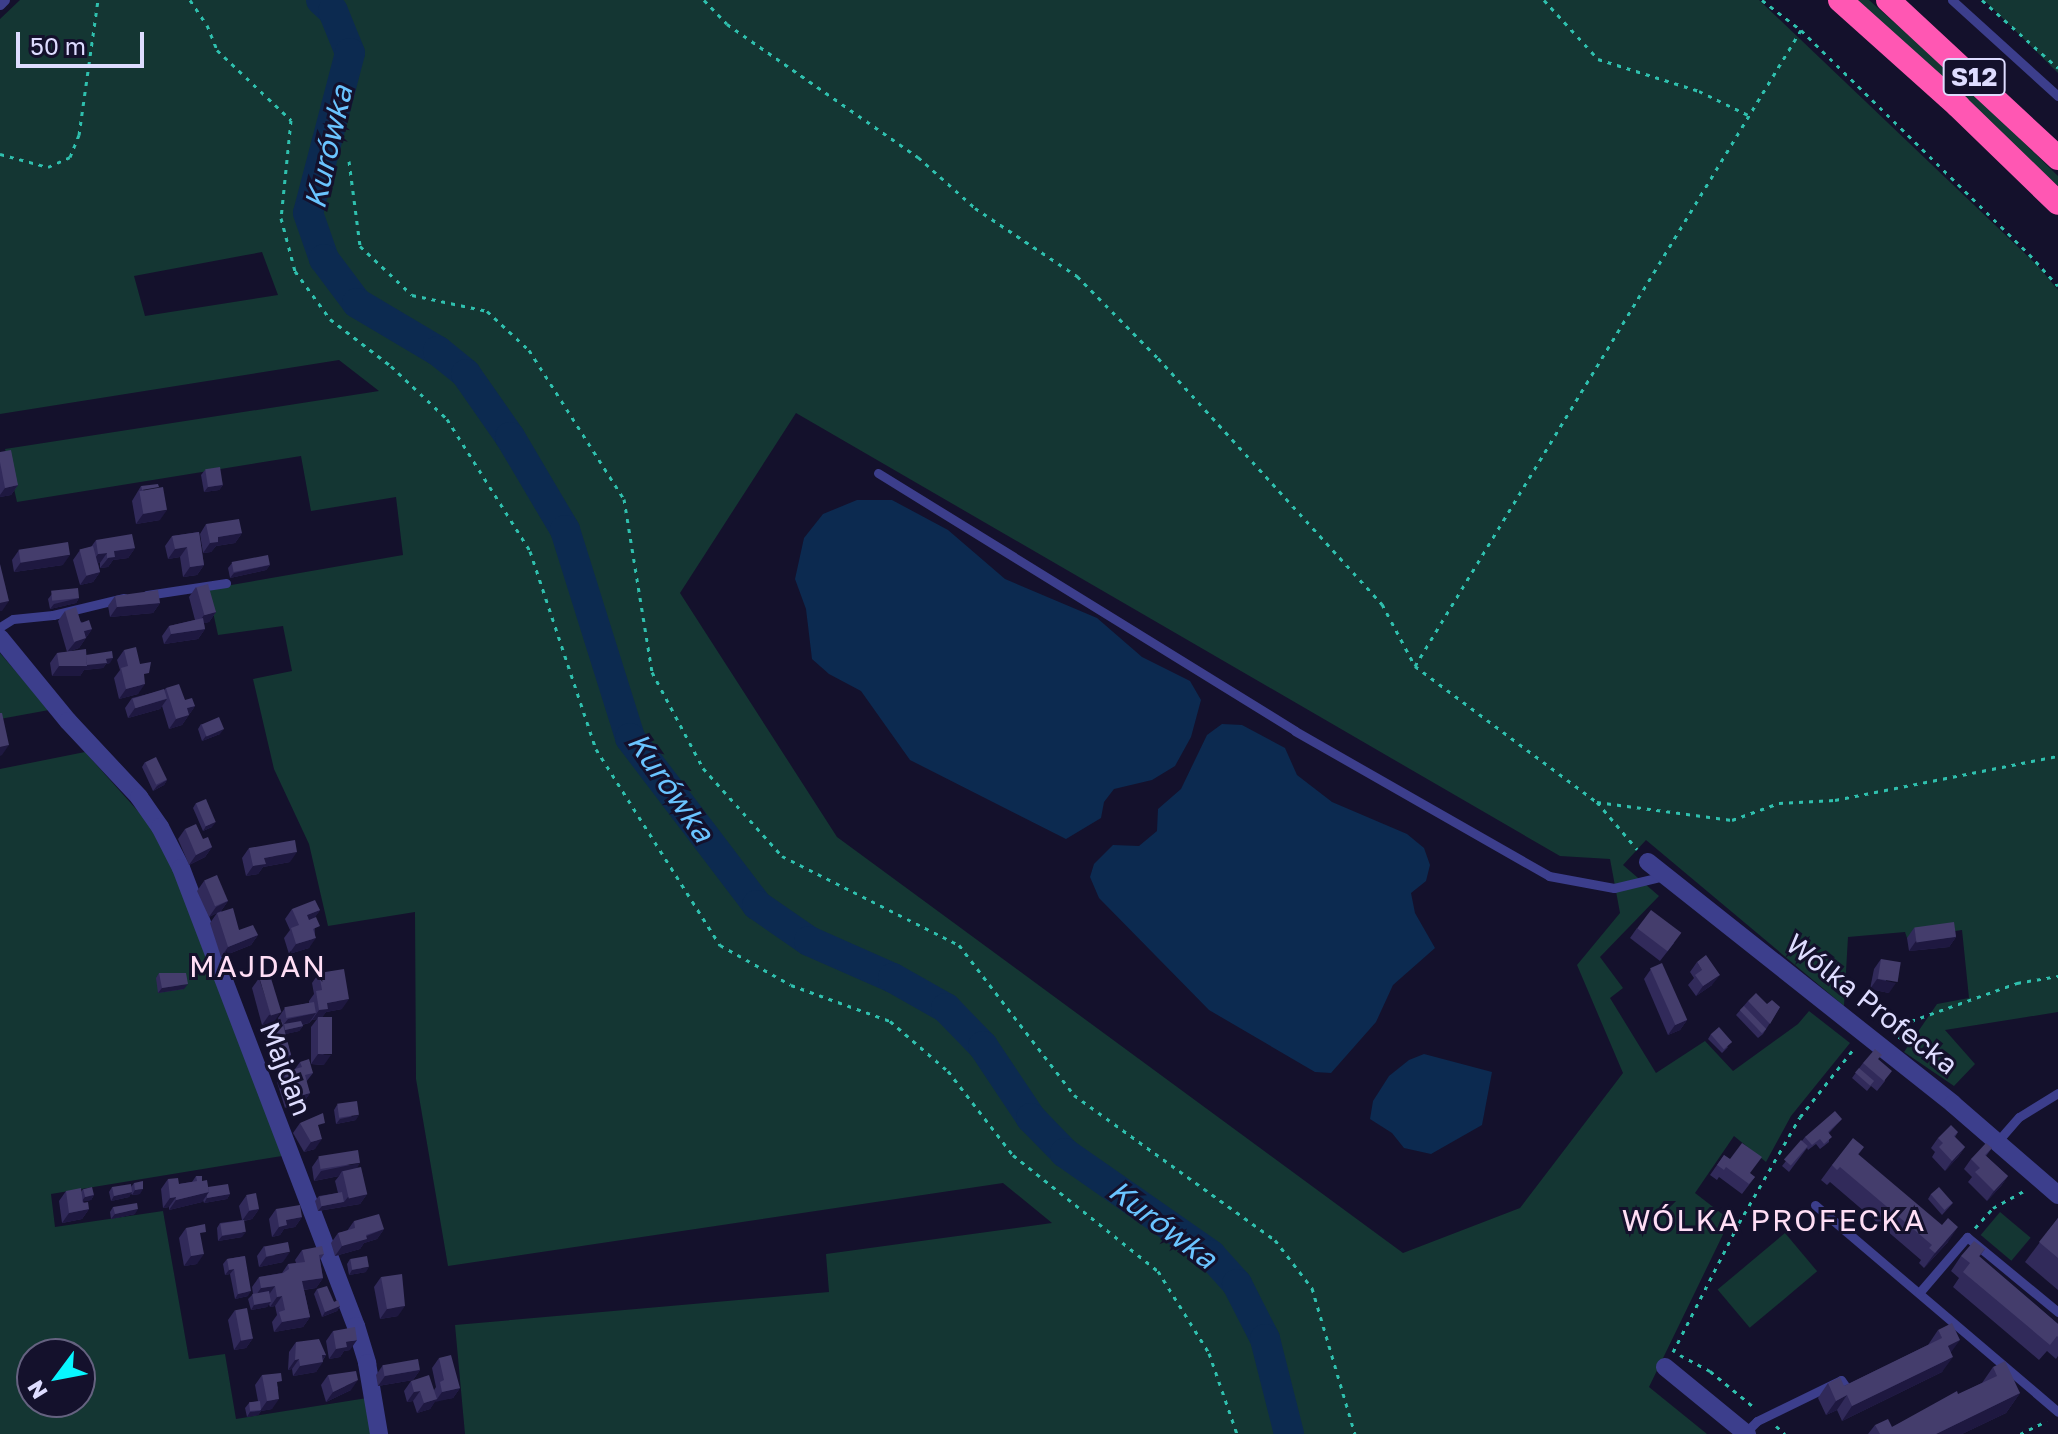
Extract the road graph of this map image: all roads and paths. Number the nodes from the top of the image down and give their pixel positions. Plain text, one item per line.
1 (5, 0) edge
2 (98, 0) edge
3 (190, 0) edge
4 (704, 0) edge
5 (1544, 0) edge
6 (1762, 0) edge
7 (1840, 0) edge
8 (1888, 0) edge
9 (1952, 0) edge
10 (1982, 0) edge
11 (0, 5) edge
12 (1801, 30) junction
13 (2058, 68) edge
14 (2058, 96) edge
15 (1748, 115) junction
16 (0, 154) edge
17 (2058, 158) edge
18 (349, 161) dead end
19 (2058, 203) edge
20 (2058, 286) edge
21 (878, 473) dead end
22 (226, 583) dead end
23 (0, 627) edge
24 (0, 638) edge
25 (1415, 666) junction
26 (2058, 756) edge
27 (1597, 802) junction
28 (1648, 862) joint
29 (1665, 875) junction
30 (2058, 976) edge
31 (1860, 1041) dead end
32 (1889, 1054) junction
33 (2058, 1093) edge
34 (1997, 1142) junction
35 (2029, 1188) dead end
36 (2058, 1195) edge
37 (1815, 1205) dead end
38 (1967, 1237) junction
39 (1919, 1293) junction
40 (2058, 1312) edge
41 (1669, 1360) junction
42 (1846, 1387) edge
43 (2058, 1414) edge
44 (1765, 1417) junction
45 (1746, 1433) edge
46 (379, 1434) edge
47 (1237, 1434) edge
48 (1355, 1434) edge
49 (1785, 1434) edge
50 (2020, 1434) edge

1 - 11 lane
2 - 16 path
3 - 47 path
4 - 25 path
5 - 15 path
6 - 12 path
7 - 19 highway, S12
8 - 17 highway, S12
9 - 14 lane
10 - 13 path
12 - 15 path
12 - 20 path
15 - 25 path
18 - 48 path
21 - 29 lane
22 - 23 lane
24 - 46 street, Majdan
25 - 27 path
26 - 27 path
27 - 28 path
28 - 29 street, Wólka Profecka
29 - 32 street, Wólka Profecka
30 - 32 path
31 - 41 path
32 - 34 street, Wólka Profecka
33 - 34 lane
34 - 36 street, Wólka Profecka
35 - 38 path
37 - 39 lane
38 - 39 lane
38 - 40 lane
39 - 43 lane
41 - 44 path
41 - 45 street
42 - 44 lane
43 - 50 path
44 - 45 lane
44 - 49 path

